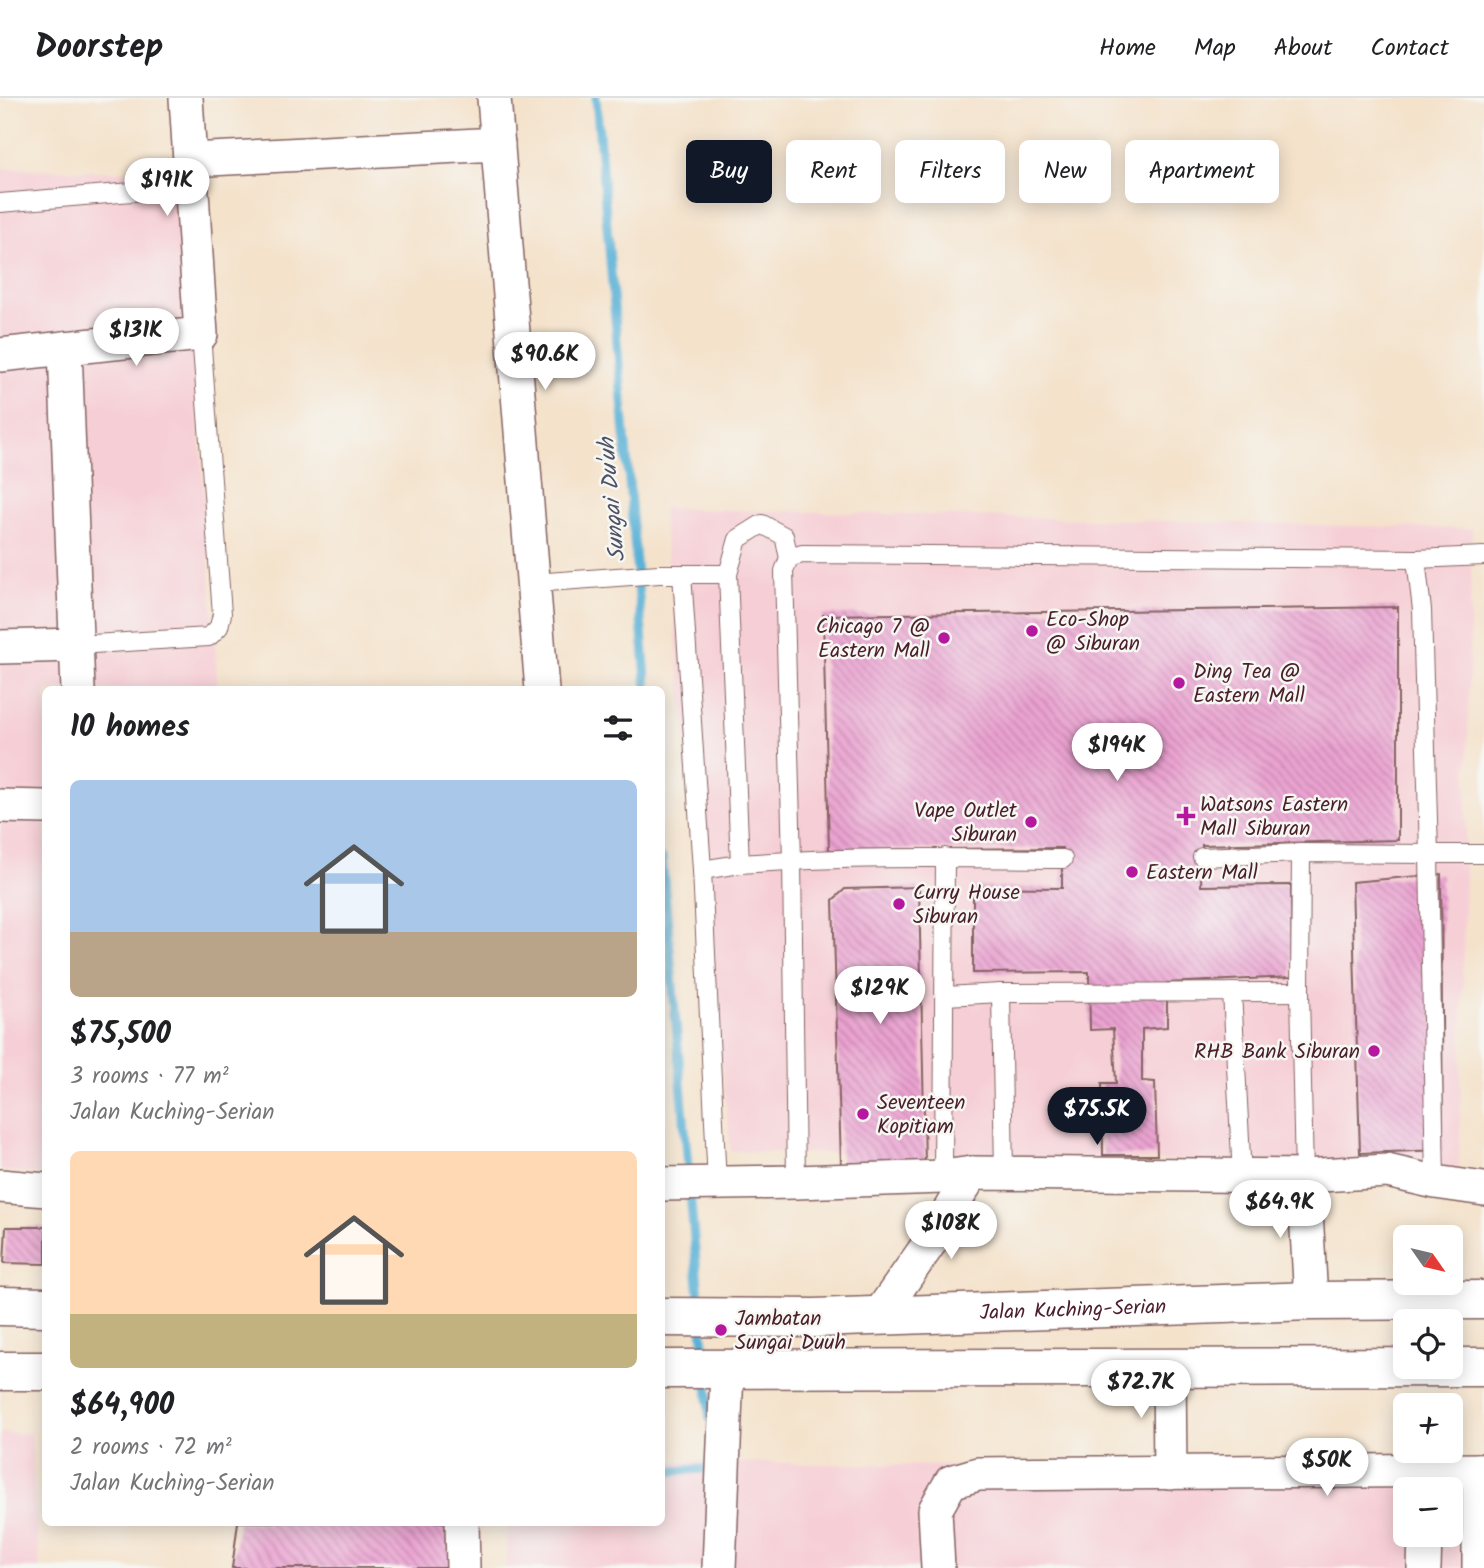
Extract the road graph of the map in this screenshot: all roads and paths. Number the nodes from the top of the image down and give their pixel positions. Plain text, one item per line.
1 (186, 98) edge
2 (494, 98) edge
3 (498, 144) junction
4 (191, 174) junction
5 (0, 203) edge
6 (201, 334) junction
7 (65, 348) junction
8 (0, 355) edge
9 (1484, 556) edge
10 (789, 558) junction
11 (1416, 559) junction
12 (682, 574) junction
13 (728, 574) junction
14 (533, 583) junction
15 (76, 645) junction
16 (0, 647) edge
17 (78, 686) edge
18 (542, 686) edge
19 (0, 806) edge
20 (42, 807) edge
21 (1301, 853) junction
22 (1429, 853) junction
23 (1484, 854) edge
24 (945, 857) junction
25 (1202, 857) dead end
26 (1063, 859) dead end
27 (792, 860) junction
28 (740, 864) junction
29 (702, 870) junction
30 (1232, 992) junction
31 (1300, 992) junction
32 (1001, 993) junction
33 (945, 996) junction
34 (973, 1175) junction
35 (1242, 1176) junction
36 (1304, 1177) junction
37 (796, 1182) junction
38 (1435, 1182) junction
39 (665, 1184) edge
40 (711, 1185) junction
41 (0, 1186) edge
42 (1484, 1189) edge
43 (42, 1190) edge
44 (1484, 1300) edge
45 (1311, 1301) junction
46 (0, 1306) edge
47 (42, 1307) edge
48 (879, 1315) junction
49 (665, 1317) edge
50 (1484, 1367) edge
51 (1169, 1368) junction
52 (698, 1370) edge
53 (0, 1371) edge
54 (42, 1371) edge
55 (1481, 1470) edge
56 (1170, 1473) junction
57 (1442, 1477) edge
58 (1393, 1479) edge
59 (463, 1526) edge
60 (1425, 1547) edge
61 (463, 1568) edge
62 (719, 1568) edge
63 (938, 1568) edge
64 (1424, 1568) edge
65 (1479, 1568) edge

1 - 4 street
2 - 3 street
3 - 4 street
3 - 14 street
4 - 5 lane
4 - 6 street
6 - 7 street
6 - 15 lane
7 - 8 street
7 - 15 street
9 - 11 lane
10 - 11 lane
10 - 13 lane
10 - 27 lane
11 - 22 lane
12 - 13 lane
12 - 14 lane
12 - 29 lane
13 - 28 lane
14 - 18 street
15 - 16 street
15 - 17 street
19 - 20 street
21 - 22 lane
21 - 25 lane
21 - 31 lane
22 - 23 lane
22 - 38 lane
24 - 26 lane
24 - 27 lane
24 - 33 lane
27 - 28 lane
27 - 37 lane
28 - 29 lane
29 - 40 lane
30 - 31 lane
30 - 32 lane
30 - 35 lane
31 - 36 lane
32 - 33 lane
32 - 34 lane
33 - 34 lane
34 - 35 street
34 - 37 street
34 - 48 street
35 - 36 street
36 - 38 street
36 - 45 street
37 - 40 street
38 - 42 street
39 - 40 street
41 - 43 street
44 - 45 highway, Jalan Kuching-Serian
45 - 48 highway, Jalan Kuching-Serian
46 - 47 highway
48 - 49 highway, Jalan Kuching-Serian
50 - 51 highway
51 - 52 highway
51 - 56 street
52 - 62 street
53 - 54 highway
55 - 57 street
55 - 65 street
56 - 58 street
56 - 63 street
59 - 61 street
60 - 64 street

